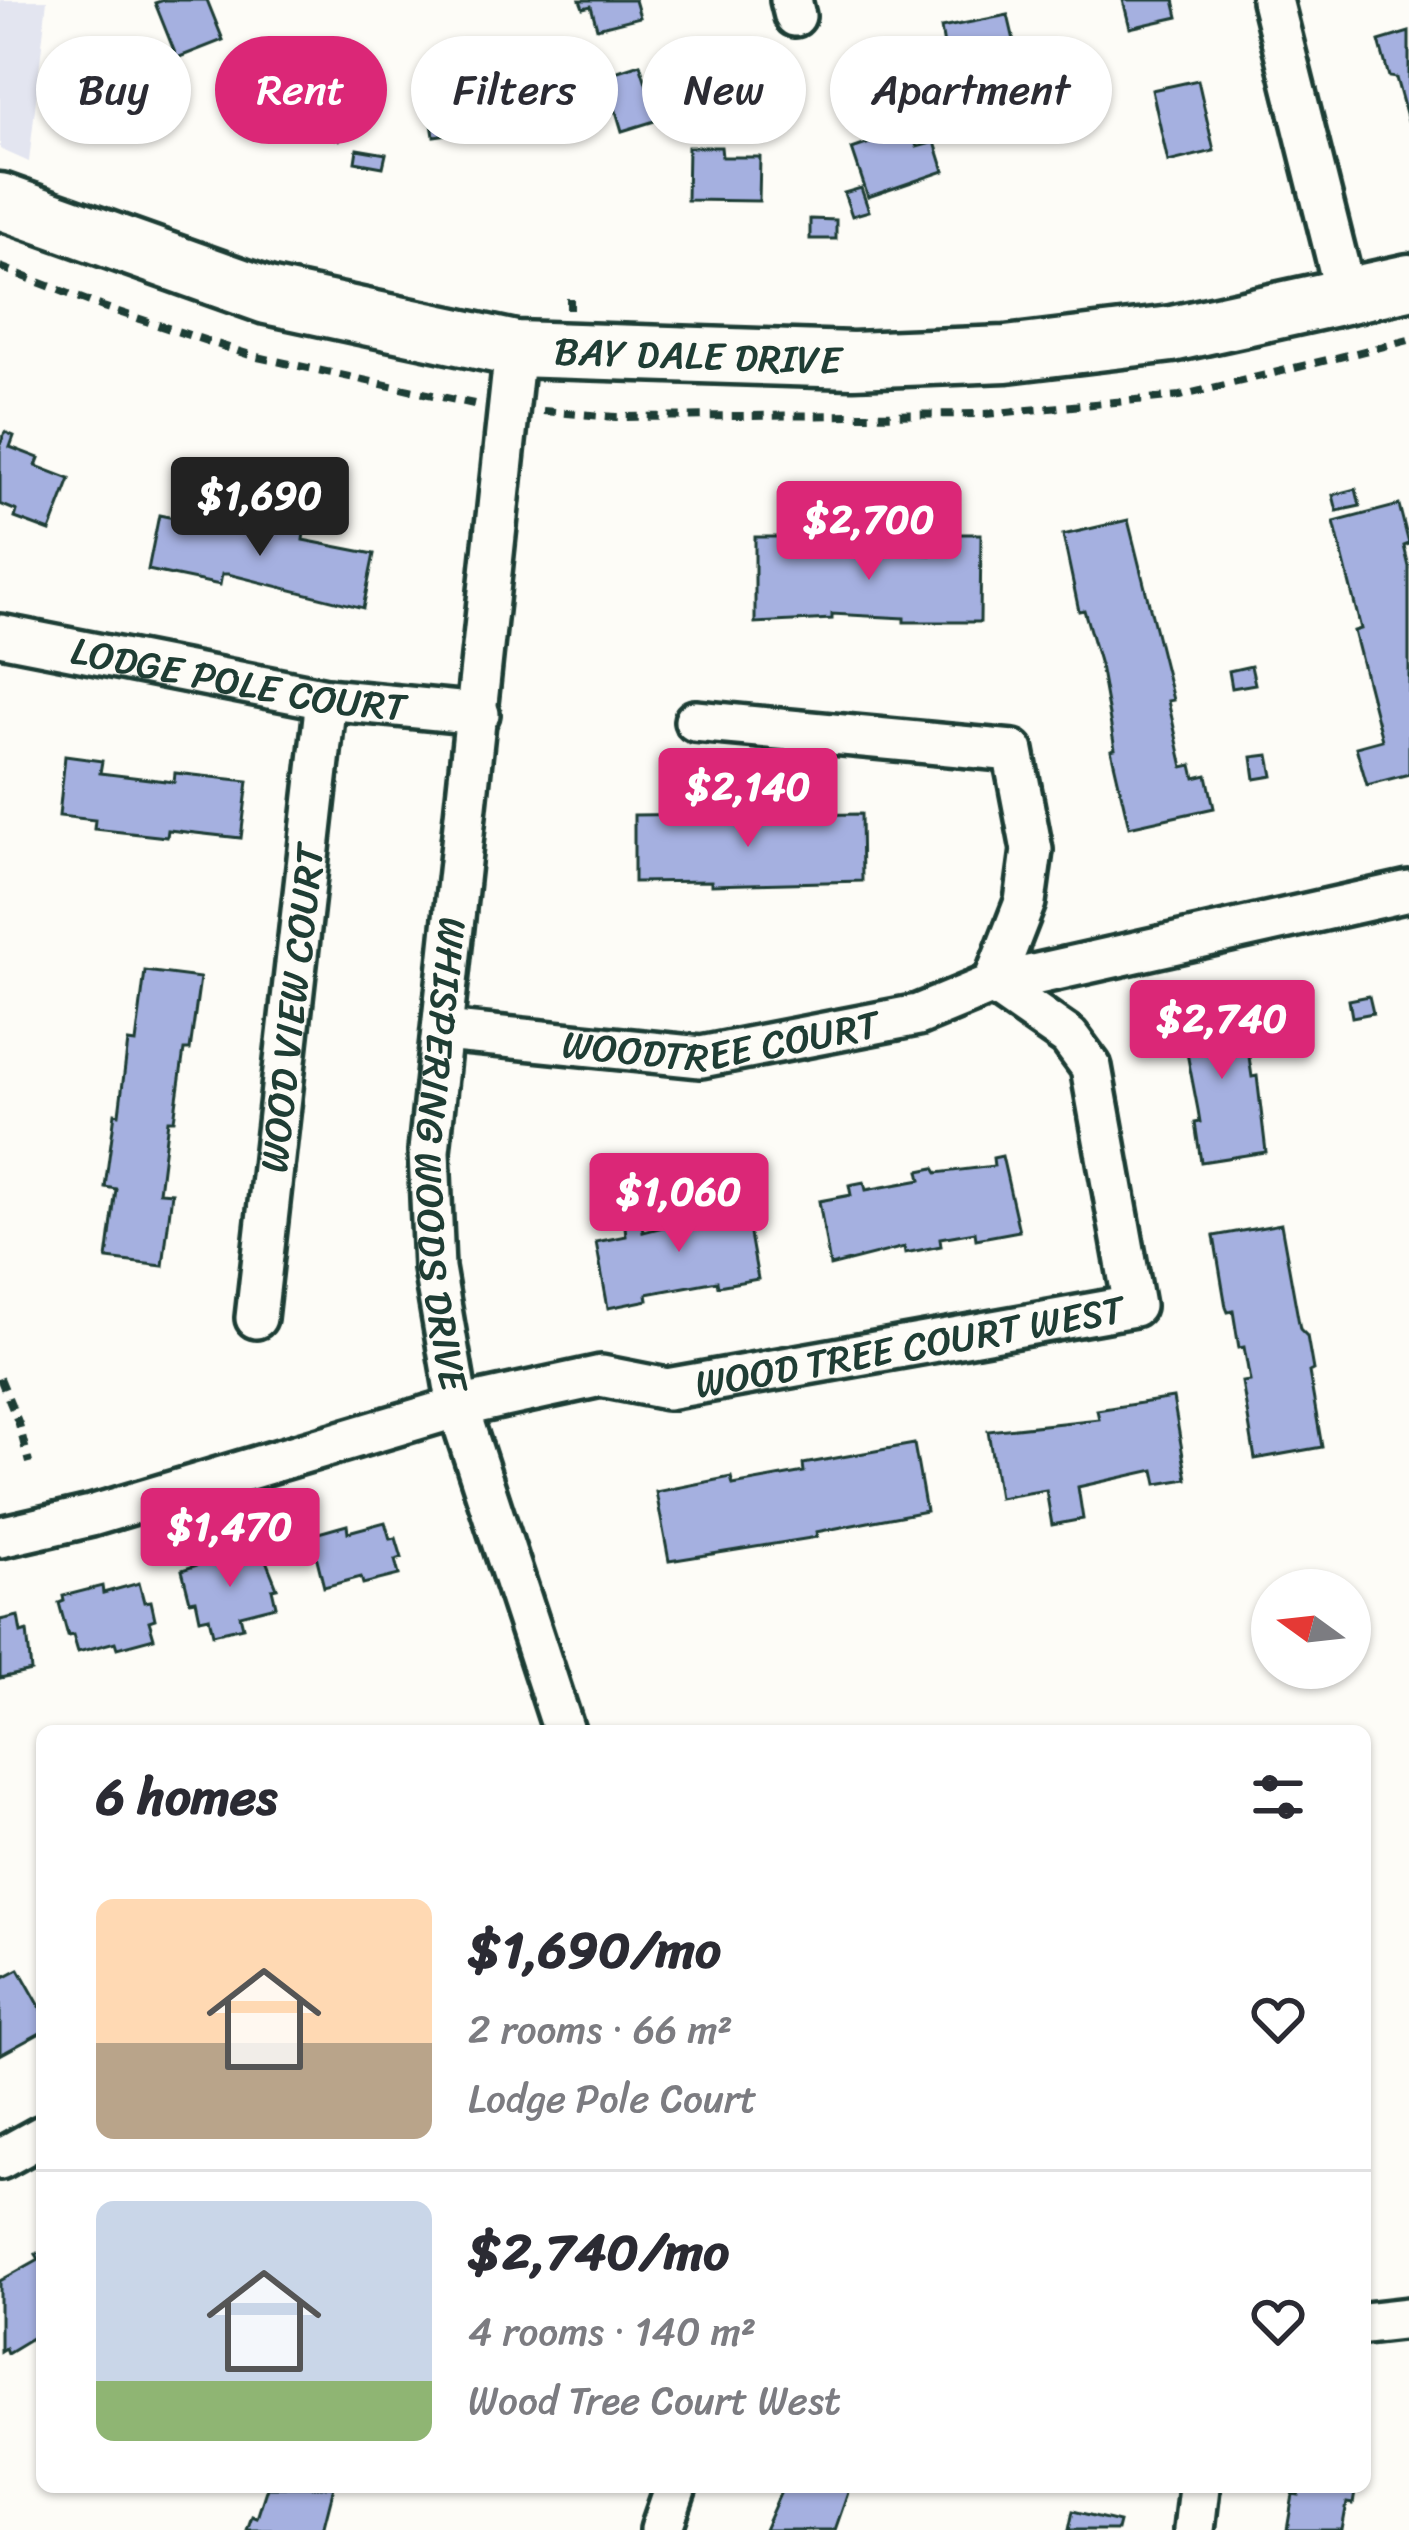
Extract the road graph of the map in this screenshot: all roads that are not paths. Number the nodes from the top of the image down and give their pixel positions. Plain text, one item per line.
1 (1272, 0) edge
2 (0, 201) edge
3 (1409, 281) edge
4 (1346, 296) junction
5 (515, 349) junction
6 (0, 635) edge
7 (326, 700) junction
8 (478, 714) junction
9 (695, 721) dead end
10 (1409, 890) edge
11 (993, 983) junction
12 (444, 1031) junction
13 (256, 1318) dead end
14 (458, 1407) junction
15 (0, 1537) edge
16 (562, 1725) edge
17 (36, 2139) edge
18 (0, 2159) edge
19 (1409, 2318) edge
20 (1371, 2322) edge
21 (674, 2493) edge
22 (1198, 2493) edge
23 (661, 2530) edge
24 (1194, 2530) edge

1 - 4 street
2 - 5 street, BAY DALE DRIVE
3 - 4 street, BAY DALE DRIVE
4 - 5 street, BAY DALE DRIVE
5 - 8 street, WHISPERING WOODS DRIVE
6 - 7 street, LODGE POLE COURT
7 - 8 street, LODGE POLE COURT
7 - 13 street, WOOD VIEW COURT
8 - 12 street, WHISPERING WOODS DRIVE
9 - 11 street
10 - 11 street, WOODTREE COURT
11 - 12 street, WOODTREE COURT
11 - 14 street, WOOD TREE COURT WEST
12 - 14 street, WHISPERING WOODS DRIVE
14 - 15 street
14 - 16 street, WHISPERING WOODS DRIVE
17 - 18 street
19 - 20 street
21 - 23 street
22 - 24 street

